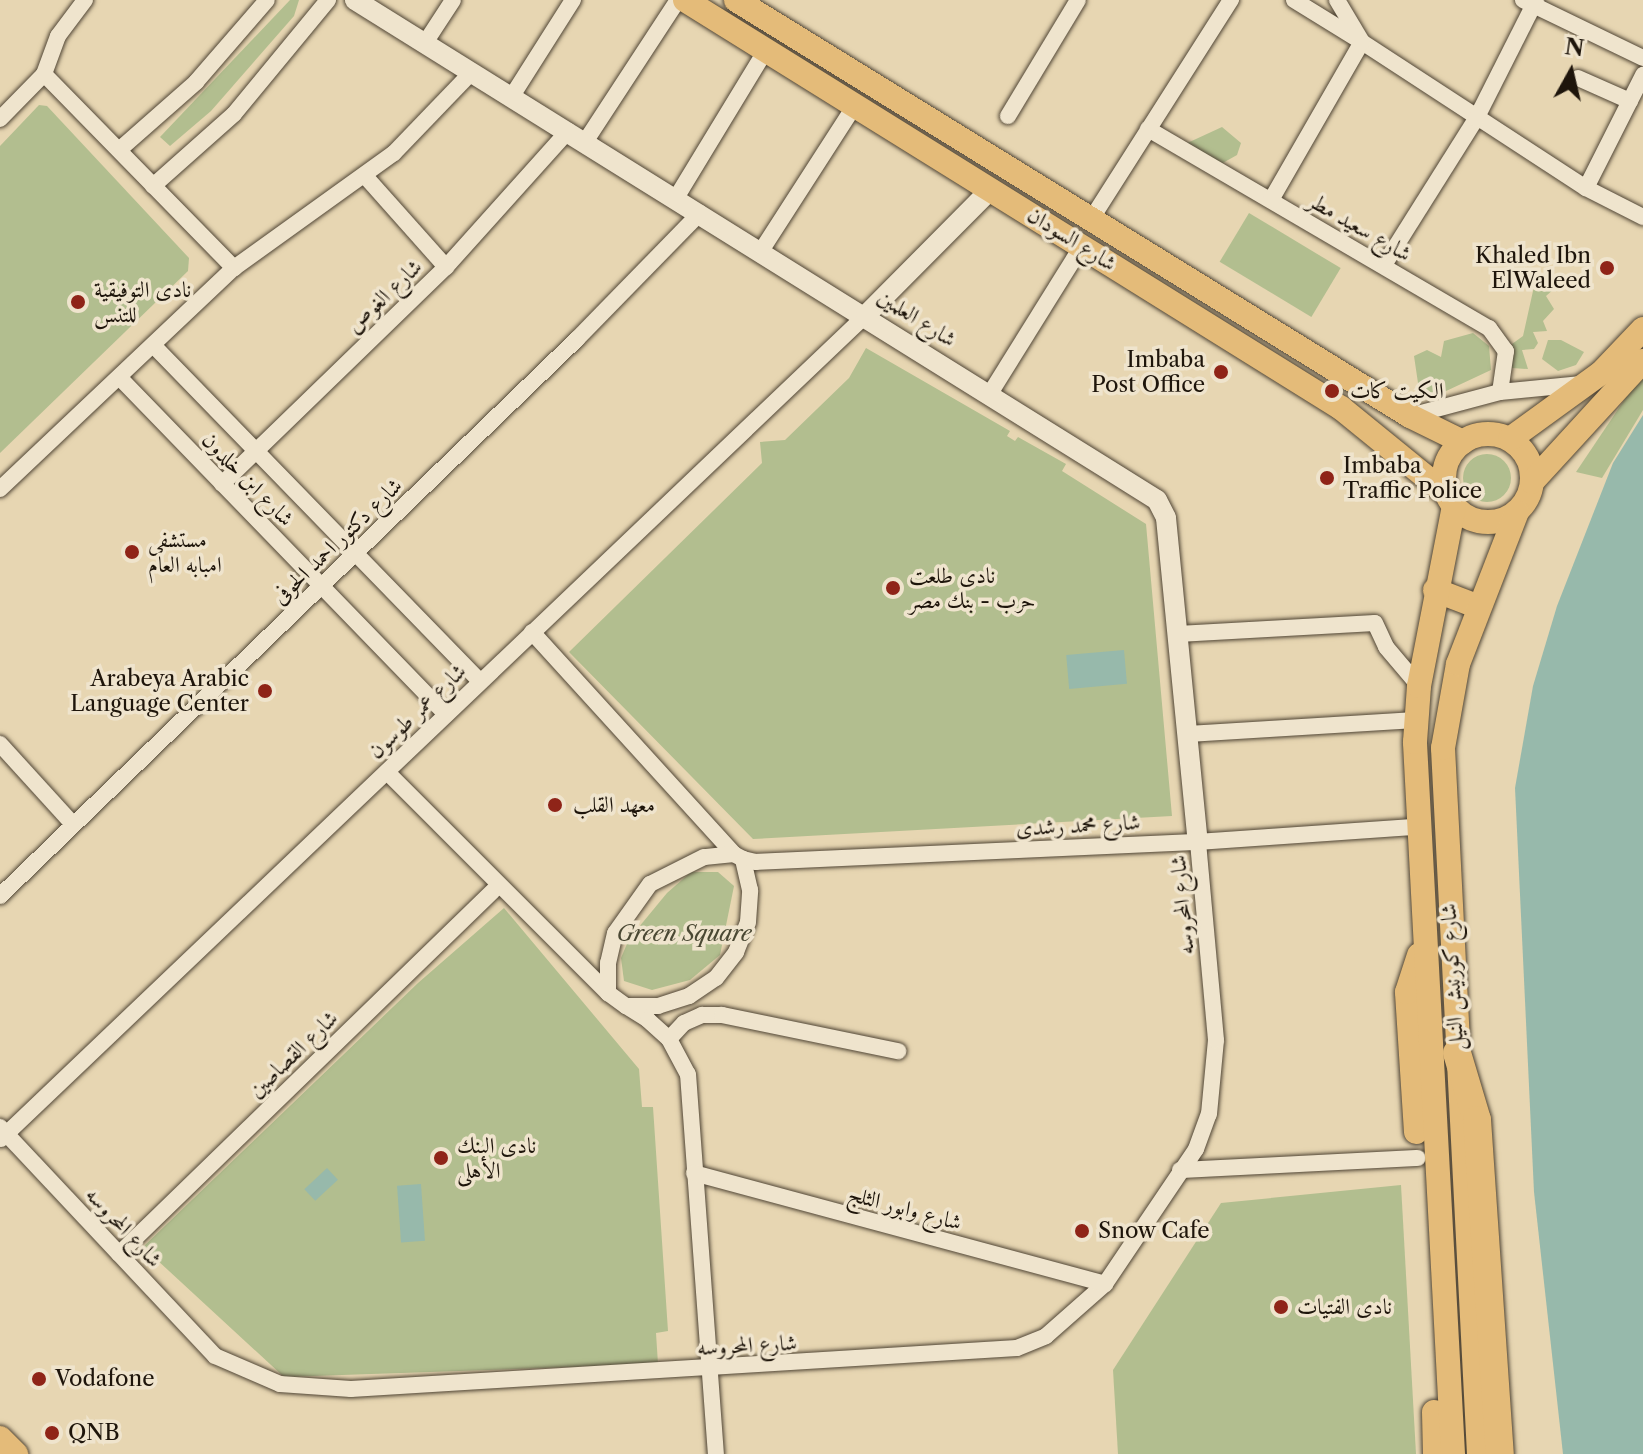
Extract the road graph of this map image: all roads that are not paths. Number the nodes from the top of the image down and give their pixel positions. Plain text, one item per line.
1 (85, 0) edge
2 (267, 0) edge
3 (328, 0) edge
4 (355, 0) edge
5 (453, 0) edge
6 (573, 0) edge
7 (678, 0) edge
8 (685, 0) edge
9 (1078, 0) edge
10 (1231, 0) edge
11 (1294, 0) edge
12 (1337, 0) edge
13 (1531, 2) edge
14 (748, 3) edge
15 (738, 33) junction
16 (1362, 42) junction
17 (425, 43) junction
18 (766, 50) junction
19 (1643, 58) edge
20 (472, 72) junction
21 (44, 74) junction
22 (1643, 75) edge
23 (1578, 78) dead end
24 (512, 96) junction
25 (1630, 101) junction
26 (855, 105) junction
27 (1008, 116) dead end
28 (0, 119) edge
29 (1476, 119) junction
30 (1148, 129) junction
31 (576, 136) junction
32 (119, 150) junction
33 (365, 176) junction
34 (153, 186) junction
35 (1586, 188) junction
36 (991, 189) junction
37 (676, 198) junction
38 (1271, 200) junction
39 (700, 213) junction
40 (1642, 214) edge
41 (1092, 218) junction
42 (1083, 244) junction
43 (761, 251) junction
44 (1384, 265) junction
45 (446, 267) junction
46 (234, 268) junction
47 (866, 315) junction
48 (1643, 329) edge
49 (153, 345) junction
50 (1643, 361) edge
51 (119, 377) junction
52 (1587, 384) junction
53 (991, 392) junction
54 (1500, 392) junction
55 (1410, 416) junction
56 (1510, 439) junction
57 (1463, 442) junction
58 (256, 451) junction
59 (1532, 482) junction
60 (222, 484) junction
61 (0, 489) edge
62 (1450, 500) junction
63 (1517, 512) junction
64 (356, 554) junction
65 (321, 588) junction
66 (1435, 590) junction
67 (1479, 607) junction
68 (532, 632) junction
69 (1178, 634) junction
70 (480, 681) junction
71 (1419, 686) junction
72 (446, 715) junction
73 (1416, 720) junction
74 (1188, 734) junction
75 (0, 744) edge
76 (387, 772) junction
77 (72, 823) junction
78 (1415, 827) junction
79 (1198, 842) junction
80 (738, 856) junction
81 (498, 886) junction
82 (0, 896) edge
83 (1424, 946) junction
84 (608, 993) junction
85 (626, 1006) junction
86 (669, 1039) junction
87 (898, 1051) dead end
88 (1457, 1053) junction
89 (2, 1134) edge
90 (1418, 1158) junction
91 (1180, 1170) junction
92 (694, 1173) junction
93 (119, 1254) junction
94 (1105, 1284) junction
95 (709, 1369) junction
96 (0, 1438) edge
97 (16, 1454) edge
98 (716, 1454) edge
99 (1435, 1454) edge
100 (1453, 1454) edge
101 (1479, 1454) edge
102 (1500, 1454) edge

1 - 21 street
2 - 32 street
3 - 34 street
4 - 17 street, شارع العلمين
5 - 17 street
6 - 24 street
7 - 31 street, شارع الغوص
8 - 15 main road, شارع السودان
9 - 27 street
10 - 30 street
11 - 16 street
12 - 16 street
13 - 19 street
13 - 29 street
14 - 15 street
14 - 41 main road, شارع السودان
15 - 18 main road, شارع السودان
16 - 29 street
16 - 38 street
17 - 20 street, شارع العلمين
18 - 26 main road, شارع السودان
18 - 37 street
20 - 24 street, شارع العلمين
20 - 33 street
21 - 28 street
21 - 32 street
22 - 25 street
23 - 25 street
24 - 31 street, شارع العلمين
25 - 35 street
26 - 36 main road, شارع السودان
26 - 43 street
29 - 35 street
29 - 44 street
30 - 38 street, شارع سعيد مطر
30 - 41 street
31 - 37 street, شارع العلمين
31 - 45 street, شارع الغوص
32 - 34 street
33 - 45 street
33 - 46 street
34 - 46 street
35 - 40 street
36 - 42 main road, شارع السودان
36 - 47 street
37 - 39 street, شارع العلمين
38 - 44 street, شارع سعيد مطر
39 - 43 street, شارع العلمين
39 - 64 street, شارع دكتور احمد الحوفى
41 - 55 main road, شارع السودان
42 - 53 street
42 - 62 main road, شارع السودان
43 - 47 street, شارع العلمين
44 - 54 street, شارع سعيد مطر
45 - 58 street, شارع الغوص
46 - 49 street
47 - 53 street, شارع العلمين
47 - 68 street, شارع عمر طوسون
48 - 52 main road
49 - 51 street
49 - 58 street, شارع ابن خلدون
50 - 59 main road
51 - 60 street, شارع ابن خلدون
51 - 61 street
52 - 54 street
52 - 56 main road
53 - 69 street, شارع العلمين
54 - 55 street
55 - 57 main road, شارع السودان
56 - 57 main road
56 - 59 main road
57 - 62 main road
58 - 60 street, شارع الغوص
58 - 64 street, شارع ابن خلدون
59 - 63 main road
60 - 65 street, شارع ابن خلدون
62 - 63 main road
62 - 66 main road, شارع كورنيش النيل
63 - 67 main road, شارع كورنيش النيل
64 - 65 street, شارع دكتور احمد الحوفى
64 - 70 street, شارع ابن خلدون
65 - 72 street, شارع ابن خلدون
65 - 77 street, شارع دكتور احمد الحوفى
66 - 67 main road
66 - 71 main road, شارع كورنيش النيل
67 - 88 main road, شارع كورنيش النيل
68 - 70 street, شارع عمر طوسون
68 - 80 street
69 - 71 street
69 - 74 street, شارع العلمين
70 - 72 street, شارع عمر طوسون
71 - 73 main road, شارع كورنيش النيل
72 - 76 street, شارع عمر طوسون
73 - 74 street
73 - 78 main road, شارع كورنيش النيل
74 - 79 street, شارع العلمين
75 - 77 street
76 - 81 street
76 - 89 street, شارع عمر طوسون
77 - 82 street, شارع دكتور احمد الحوفى
78 - 79 street, شارع محمد رشدى
78 - 83 main road, شارع كورنيش النيل
79 - 80 street, شارع محمد رشدى
79 - 91 street, شارع المحروسه
80 - 84 street
80 - 85 street
81 - 84 street
81 - 93 street, شارع القصاصين
83 - 90 main road
83 - 100 main road, شارع كورنيش النيل
84 - 85 street
85 - 86 street
86 - 87 street
86 - 92 street
88 - 101 main road, شارع كورنيش النيل
88 - 102 highway
89 - 93 street, شارع المحروسه
90 - 91 street
90 - 99 main road
91 - 94 street, شارع المحروسه
92 - 94 street, شارع وابور الثلج
92 - 95 street
93 - 95 street, شارع المحروسه
94 - 95 street, شارع المحروسه
95 - 98 street
96 - 97 main road

